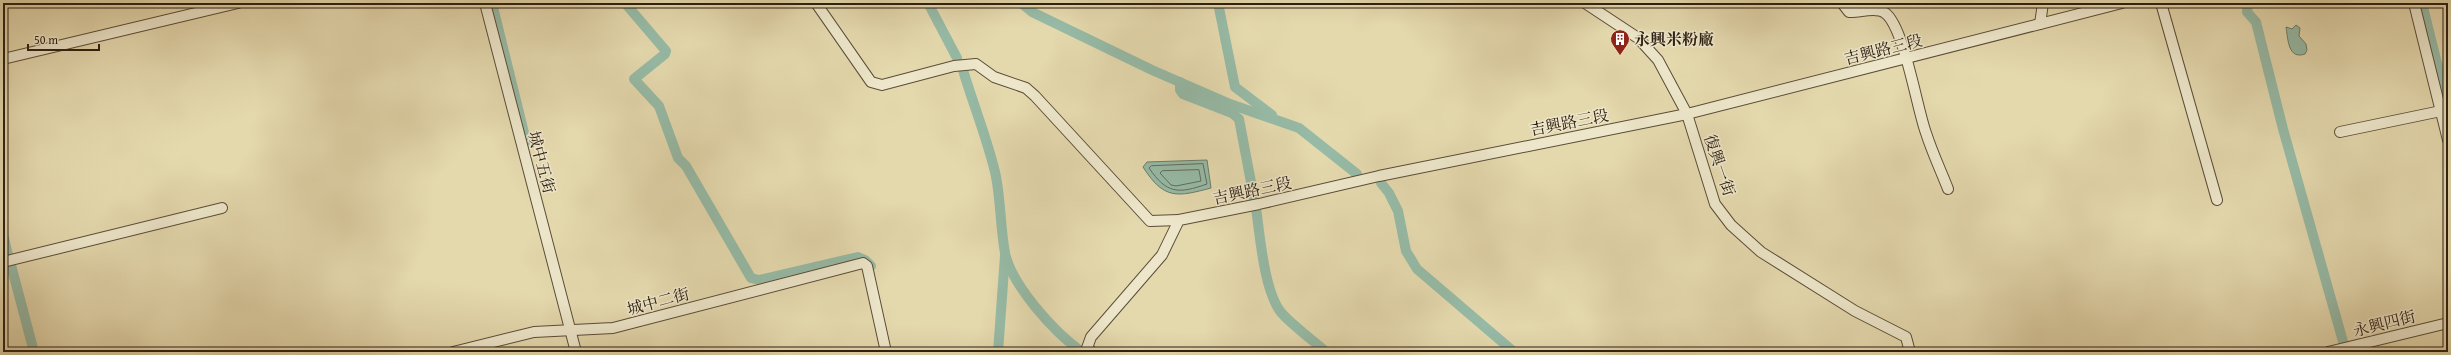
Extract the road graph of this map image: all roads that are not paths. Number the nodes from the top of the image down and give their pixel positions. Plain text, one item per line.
1 (238, 3) edge
2 (485, 3) edge
3 (816, 3) edge
4 (1585, 3) edge
5 (1842, 3) edge
6 (2043, 3) edge
7 (2122, 3) edge
8 (2161, 3) edge
9 (2414, 3) edge
10 (2040, 24) junction
11 (1907, 58) junction
12 (3, 59) edge
13 (2441, 111) junction
14 (1687, 114) junction
15 (2340, 132) dead end
16 (2448, 140) edge
17 (1948, 189) dead end
18 (2217, 200) dead end
19 (222, 208) dead end
20 (1179, 220) junction
21 (3, 262) edge
22 (2448, 323) edge
23 (570, 329) junction
24 (453, 352) edge
25 (576, 352) edge
26 (886, 352) edge
27 (1092, 352) edge
28 (1910, 352) edge
29 (2328, 352) edge

1 - 12 street
2 - 23 street, 城中五街
3 - 20 street, 吉興路三段
4 - 14 street, 復興一街
5 - 11 street
6 - 10 street
7 - 10 street, 吉興路三段
8 - 18 street
9 - 13 street
10 - 11 street, 吉興路三段
11 - 14 street, 吉興路三段
11 - 17 street
13 - 15 street
13 - 16 street
14 - 20 street, 吉興路三段
14 - 28 street, 復興一街
19 - 21 street
20 - 27 street
22 - 29 street, 永興四街
23 - 24 street, 城中二街
23 - 25 street, 城中五街
23 - 26 street, 城中二街

